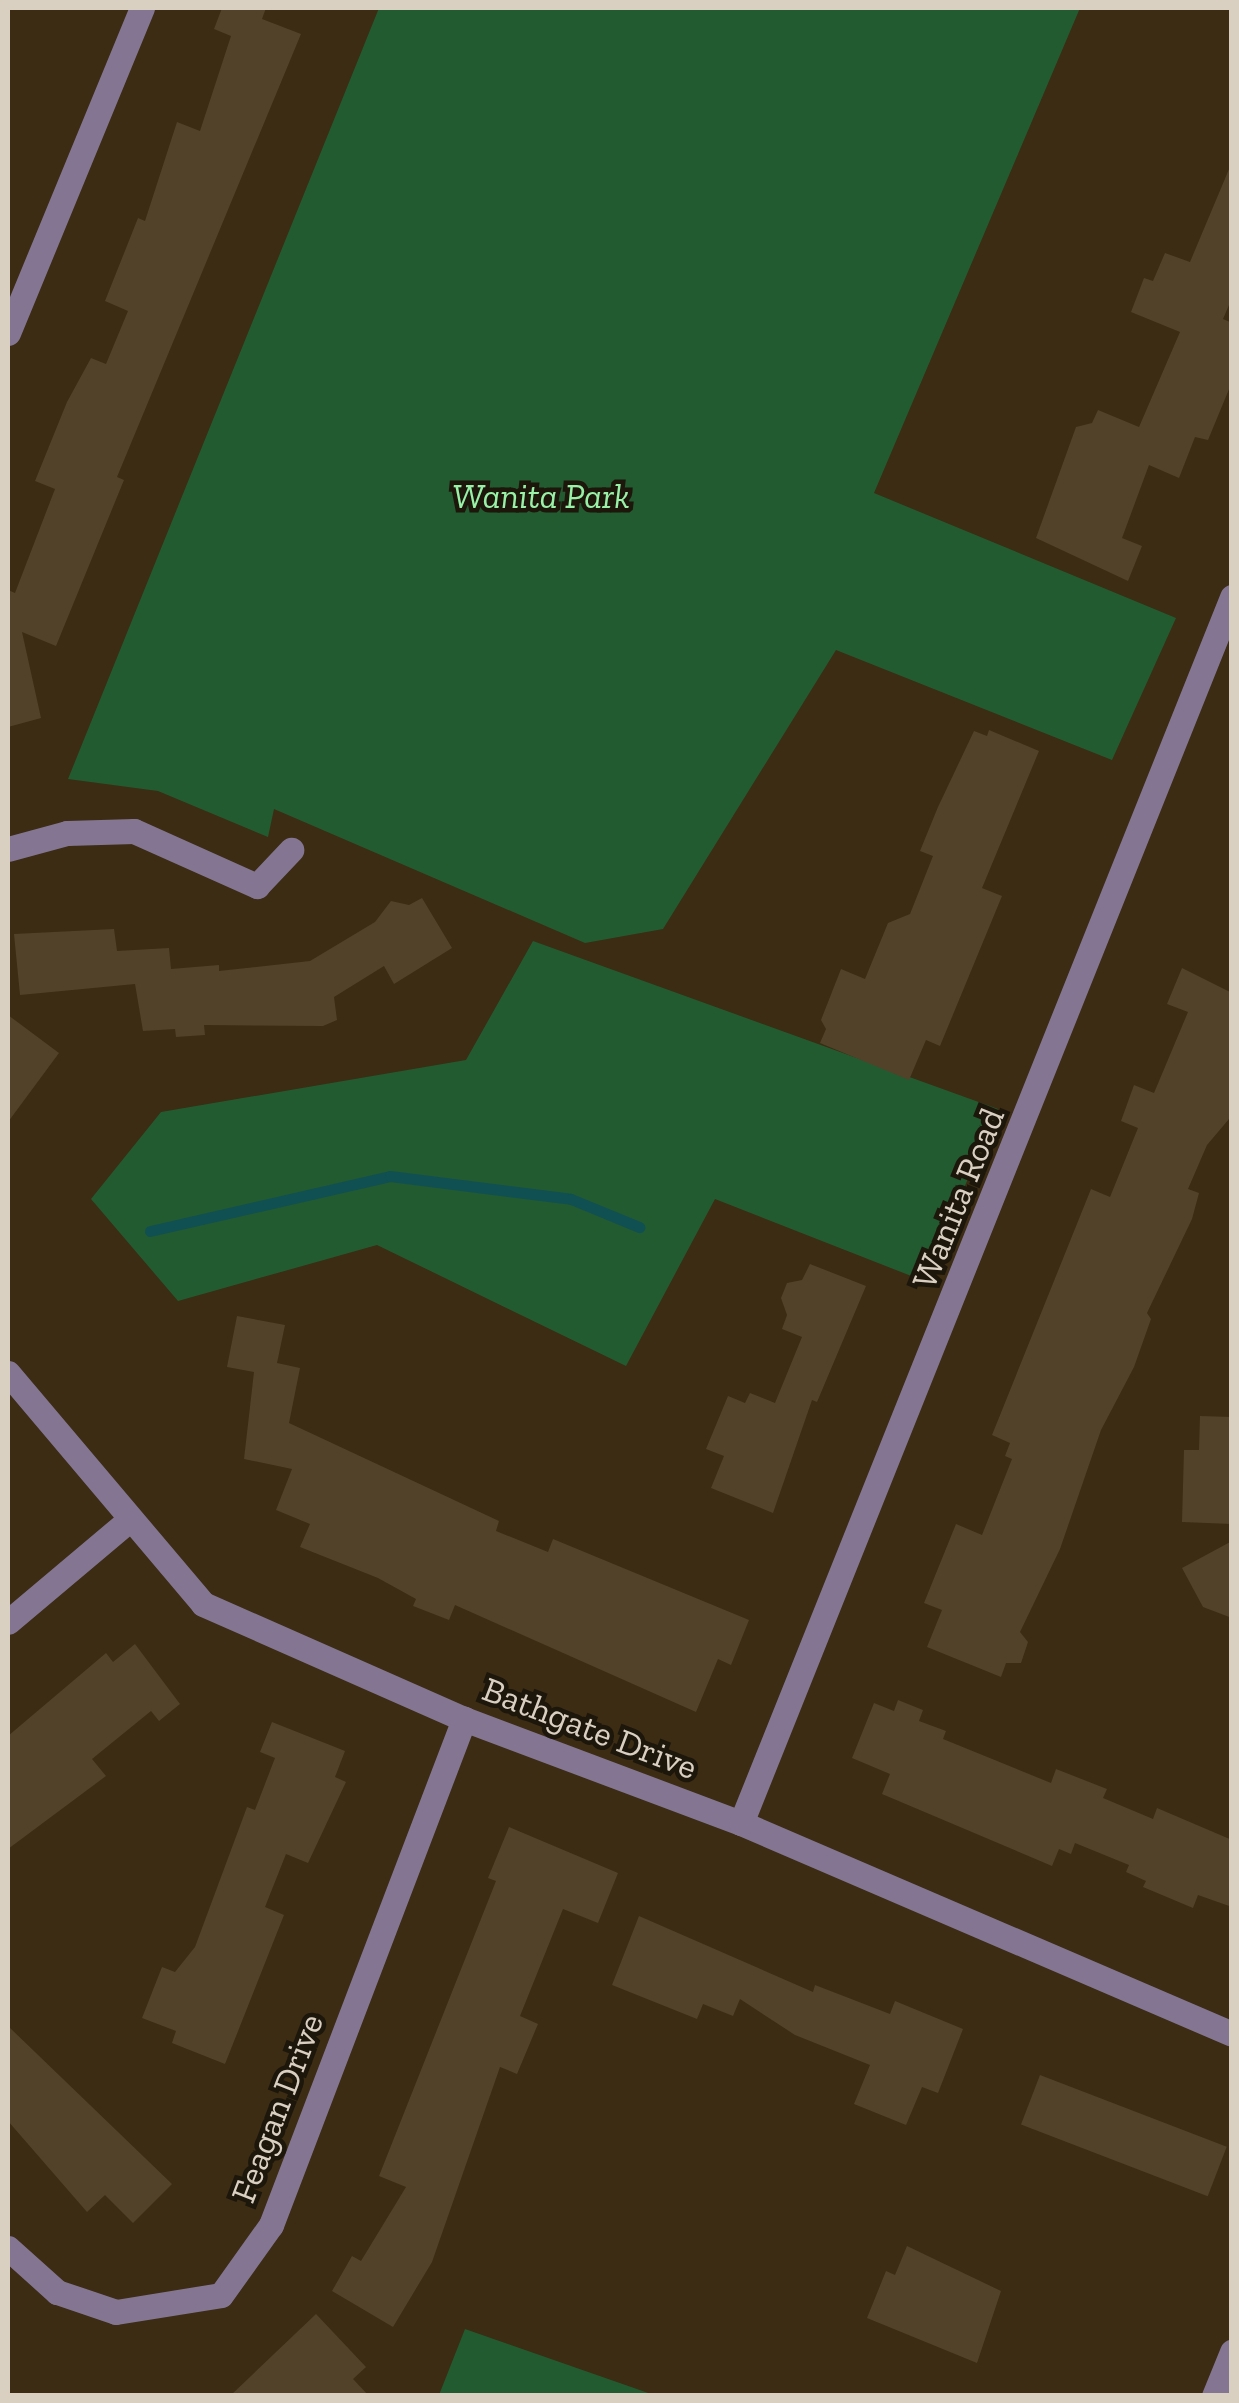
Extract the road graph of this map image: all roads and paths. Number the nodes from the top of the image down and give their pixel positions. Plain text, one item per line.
1 (142, 8) edge
2 (8, 333) edge
3 (1232, 597) edge
4 (8, 850) edge
5 (291, 850) dead end
6 (8, 1373) edge
7 (129, 1520) junction
8 (8, 1622) edge
9 (464, 1719) junction
10 (741, 1823) junction
11 (1232, 2034) edge
12 (8, 2248) edge
13 (1232, 2352) edge
14 (1214, 2396) edge

1 - 2 street
3 - 10 street, Wanita Road
4 - 5 street
6 - 7 street, Bathgate Drive
7 - 8 street
7 - 9 street, Bathgate Drive
9 - 10 street, Bathgate Drive
9 - 12 street, Feagan Drive
10 - 11 street, Bathgate Drive
13 - 14 street

